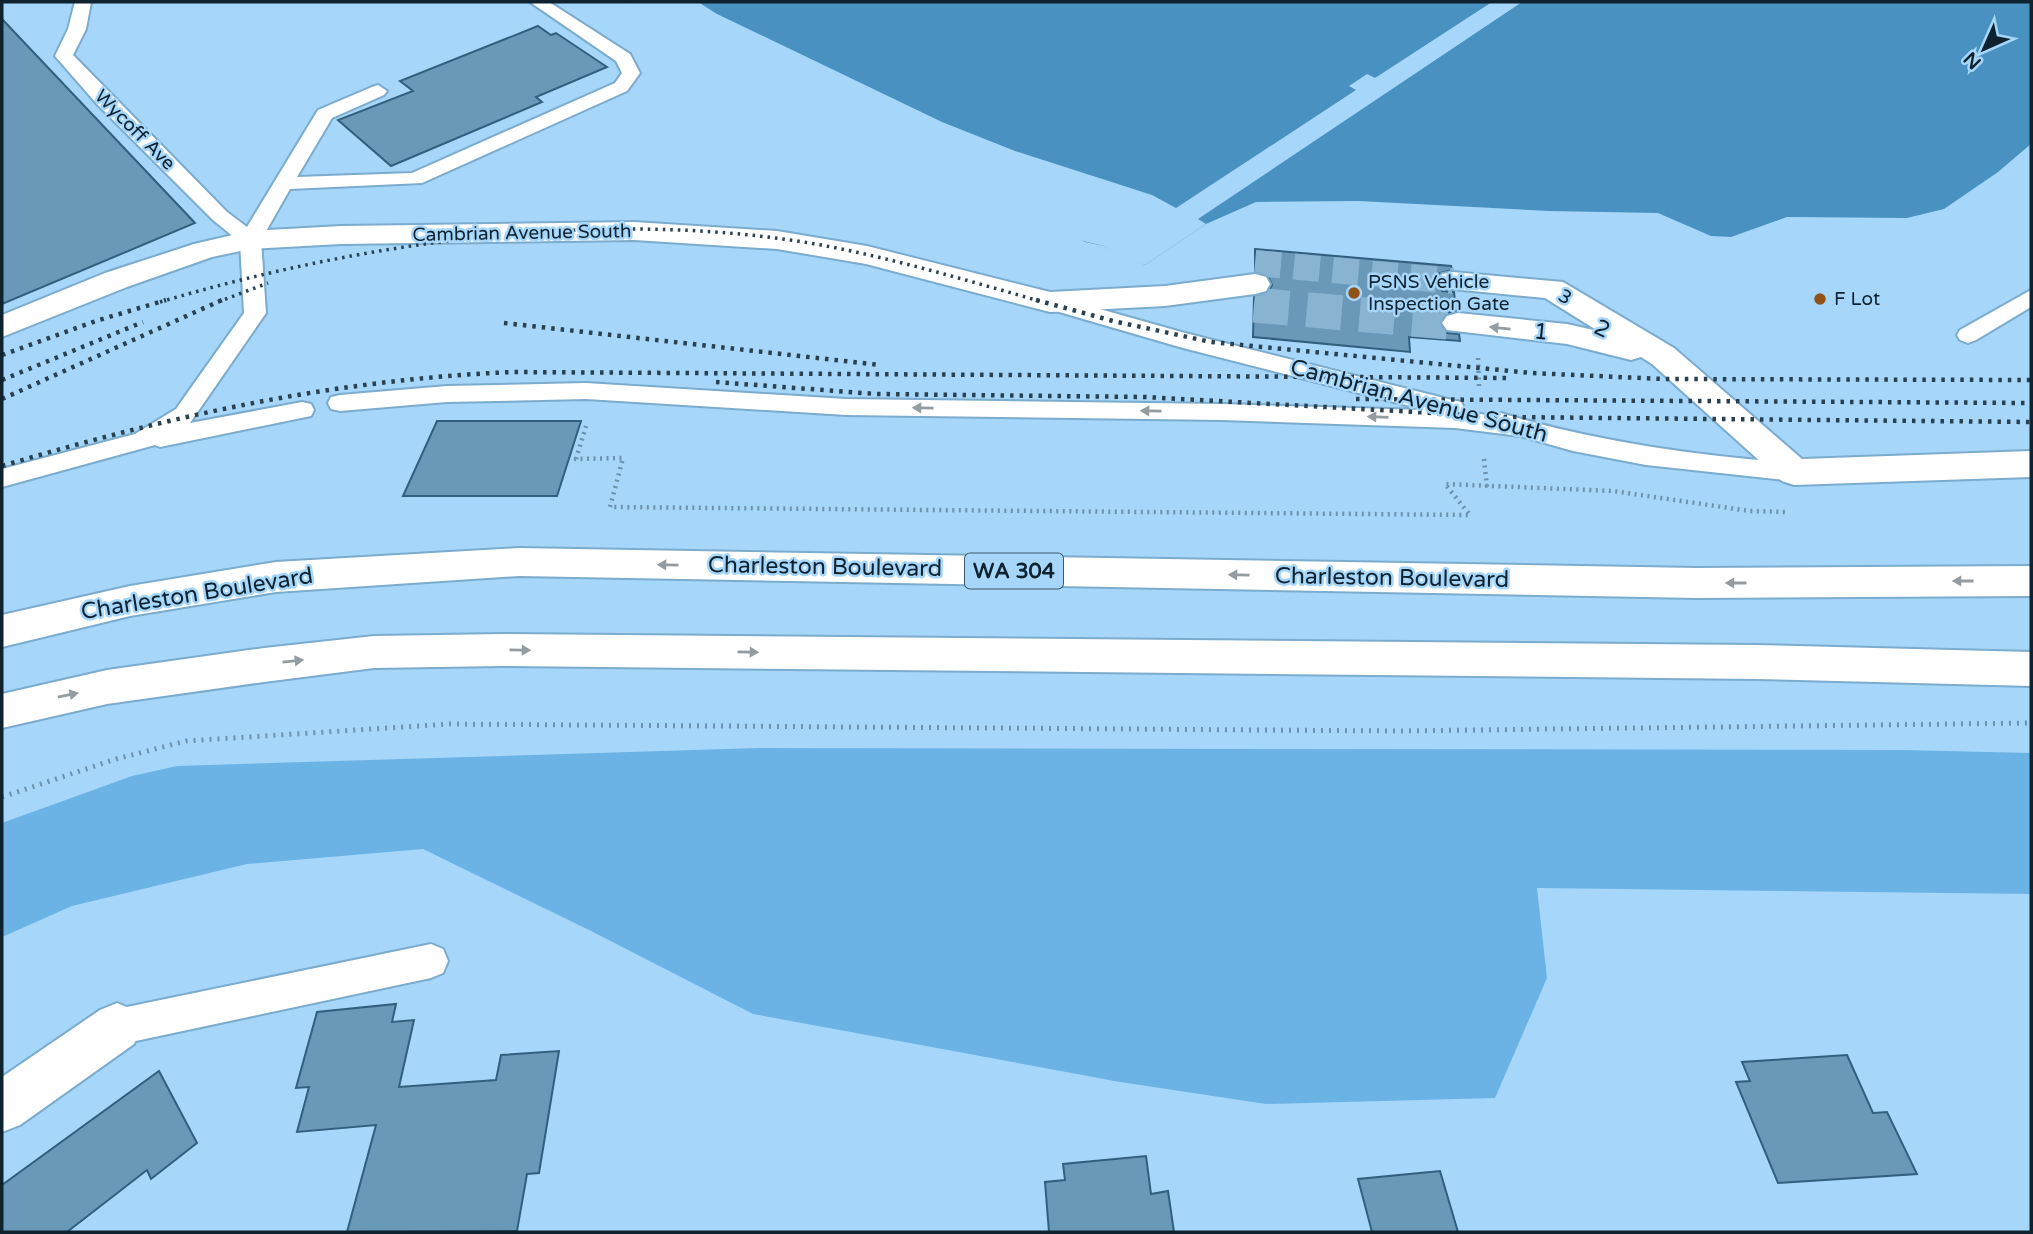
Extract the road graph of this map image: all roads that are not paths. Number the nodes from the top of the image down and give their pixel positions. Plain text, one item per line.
1 (83, 2) edge
2 (538, 2) edge
3 (377, 91) dead end
4 (282, 183) junction
5 (250, 240) junction
6 (1165, 296) junction
7 (2031, 297) edge
8 (1050, 302) junction
9 (1461, 308) joint
10 (2, 327) edge
11 (1968, 335) dead end
12 (1663, 356) junction
13 (340, 403) dead end
14 (302, 410) dead end
15 (1481, 419) junction
16 (143, 441) junction
17 (2031, 464) edge
18 (1794, 472) junction
19 (2, 478) edge
20 (2031, 581) edge
21 (2, 631) edge
22 (2031, 669) edge
23 (2, 711) edge
24 (431, 961) dead end
25 (117, 1027) joint
26 (2, 1107) edge

1 - 5 lane, Wycoff Ave
2 - 4 lane
3 - 4 lane
4 - 5 lane
5 - 8 main road, Cambrian Avenue South
5 - 10 main road, Cambrian Avenue South
5 - 16 lane
6 - 6 main road
6 - 8 main road, Cambrian Avenue South
7 - 11 lane
8 - 15 lane, Cambrian Avenue South
12 -> 9 main road, 1
9 - 12 main road, 3
12 - 18 main road
15 -> 13 lane
14 - 16 lane
15 - 18 lane, Cambrian Avenue South
16 - 19 lane
17 - 18 main road, Cambrian Avenue South
20 -> 21 main road, Charleston Boulevard / WA 304
23 -> 22 main road
24 - 25 lane
25 - 26 main road

